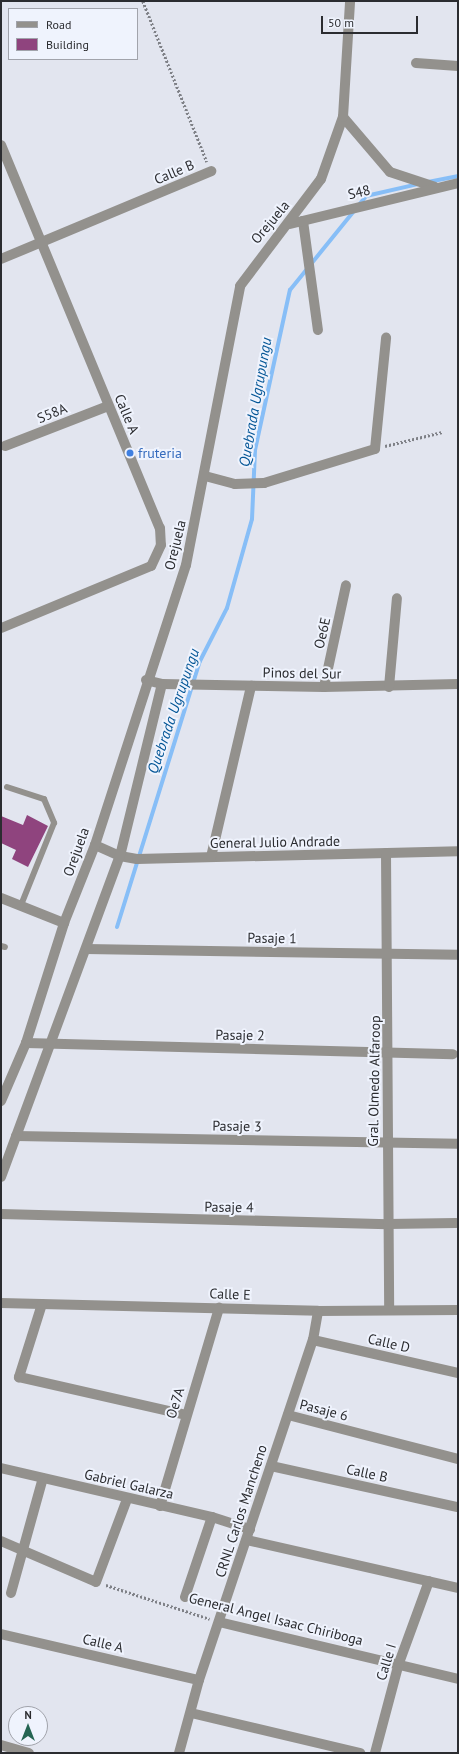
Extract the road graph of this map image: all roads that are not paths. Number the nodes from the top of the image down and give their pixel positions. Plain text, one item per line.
1 (350, 1) edge
2 (416, 63) dead end
3 (458, 66) edge
4 (343, 117) junction
5 (1, 144) edge
6 (211, 171) road end
7 (458, 183) edge
8 (436, 187) junction
9 (303, 221) junction
10 (290, 224) junction
11 (40, 243) junction
12 (1, 259) edge
13 (318, 330) dead end
14 (386, 338) dead end
15 (108, 406) junction
16 (5, 446) dead end
17 (205, 476) junction
18 (346, 585) dead end
19 (397, 598) dead end
20 (1, 628) edge
21 (146, 680) junction
22 (162, 684) junction
23 (458, 684) edge
24 (251, 686) junction
25 (324, 688) junction
26 (389, 688) junction
27 (7, 787) dead end
28 (95, 845) junction
29 (458, 851) edge
30 (386, 853) junction
31 (120, 856) junction
32 (211, 857) junction
33 (1, 898) edge
34 (21, 905) junction
35 (64, 924) junction
36 (86, 949) junction
37 (389, 954) junction
38 (458, 955) edge
39 (26, 1043) junction
40 (49, 1045) junction
41 (388, 1052) junction
42 (453, 1054) dead end
43 (1, 1101) edge
44 (16, 1136) junction
45 (387, 1142) junction
46 (458, 1144) edge
47 (1, 1177) edge
48 (1, 1214) edge
49 (456, 1223) dead end
50 (388, 1224) junction
51 (1, 1303) edge
52 (42, 1304) junction
53 (219, 1308) junction
54 (389, 1310) junction
55 (458, 1310) edge
56 (318, 1311) junction
57 (313, 1340) junction
58 (458, 1373) edge
59 (186, 1415) junction
60 (288, 1415) junction
61 (458, 1458) edge
62 (271, 1466) junction
63 (1, 1468) edge
64 (43, 1478) junction
65 (127, 1499) junction
66 (160, 1506) junction
67 (458, 1507) edge
68 (212, 1517) junction
69 (250, 1529) junction
70 (247, 1540) junction
71 (1, 1541) edge
72 (20, 1550) junction
73 (429, 1581) junction
74 (458, 1588) edge
75 (11, 1593) dead end
76 (185, 1597) dead end
77 (219, 1622) junction
78 (1, 1634) edge
79 (399, 1663) junction
80 (458, 1679) edge
81 (199, 1680) junction
82 (192, 1713) junction
83 (1, 1745) edge
84 (29, 1753) edge
85 (179, 1753) edge
86 (360, 1753) edge
87 (375, 1753) edge

1 - 4 street, Orejuela
2 - 3 street
4 - 8 street
4 - 10 street, Orejuela
5 - 11 street, Calle A
6 - 11 street, Calle B
7 - 8 street, S48
8 - 9 street, S48
9 - 10 street, S48
9 - 13 street
10 - 17 street, Orejuela
11 - 12 street, Calle B
11 - 15 street, Calle A
14 - 17 street
15 - 16 street, S58A
15 - 20 street, Calle A
17 - 21 street, Orejuela
18 - 25 street, Oe6E
19 - 26 street
21 - 22 street, Pinos del Sur
21 - 28 street, Orejuela
22 - 24 street, Pinos del Sur
22 - 31 street
23 - 26 street, Pinos del Sur
24 - 25 street, Pinos del Sur
24 - 32 street
25 - 26 street, Pinos del Sur
27 - 34 lane
28 - 31 street, General Julio Andrade
28 - 35 street, Orejuela
29 - 30 street, General Julio Andrade
30 - 32 street, General Julio Andrade
30 - 37 street, Gral. Olmedo Alfaroop
31 - 32 street, General Julio Andrade
31 - 36 street
33 - 34 street
34 - 35 street
35 - 39 street, Orejuela
36 - 37 street, Pasaje 1
36 - 40 street
37 - 38 street, Pasaje 1
37 - 41 street, Gral. Olmedo Alfaroop
39 - 40 street, Pasaje 2
39 - 43 street, Orejuela
40 - 41 street, Pasaje 2
40 - 44 street
41 - 42 street, Pasaje 2
41 - 45 street, Gral. Olmedo Alfaroop
44 - 45 street, Pasaje 3
44 - 47 street
45 - 46 street, Pasaje 3
45 - 50 street, Gral. Olmedo Alfaroop
48 - 50 street, Pasaje 4
49 - 50 street, Pasaje 4
50 - 54 street, Gral. Olmedo Alfaroop
51 - 52 street, Calle E
52 - 53 street, Calle E
52 - 59 street
53 - 56 street, Calle E
53 - 59 street, Oe7A
54 - 55 street, Calle E
54 - 56 street, Calle E
56 - 57 street, Pasaje 6
57 - 58 street, Calle D
57 - 60 street, Pasaje 6
59 - 66 street, Oe7A
60 - 61 street, Pasaje 6
60 - 62 street, CRNL Carlos Mancheno
62 - 67 street, Calle B
62 - 69 street, CRNL Carlos Mancheno
63 - 64 street, Gabriel Galarza
64 - 65 street, Gabriel Galarza
64 - 72 street
65 - 66 street, Gabriel Galarza
65 - 72 street
66 - 68 street, Gabriel Galarza
68 - 69 street, Gabriel Galarza
68 - 76 street
69 - 70 street, CRNL Carlos Mancheno
70 - 73 street
70 - 77 street, CRNL Carlos Mancheno
71 - 72 street
72 - 75 street
73 - 74 street
73 - 79 street, Calle I
77 - 79 street, General Angel Isaac Chiriboga
77 - 81 street, CRNL Carlos Mancheno
78 - 81 street, Calle A
79 - 80 street, General Angel Isaac Chiriboga
79 - 87 street, Calle I
81 - 82 street, CRNL Carlos Mancheno
82 - 85 street, CRNL Carlos Mancheno
82 - 86 street
83 - 84 street

